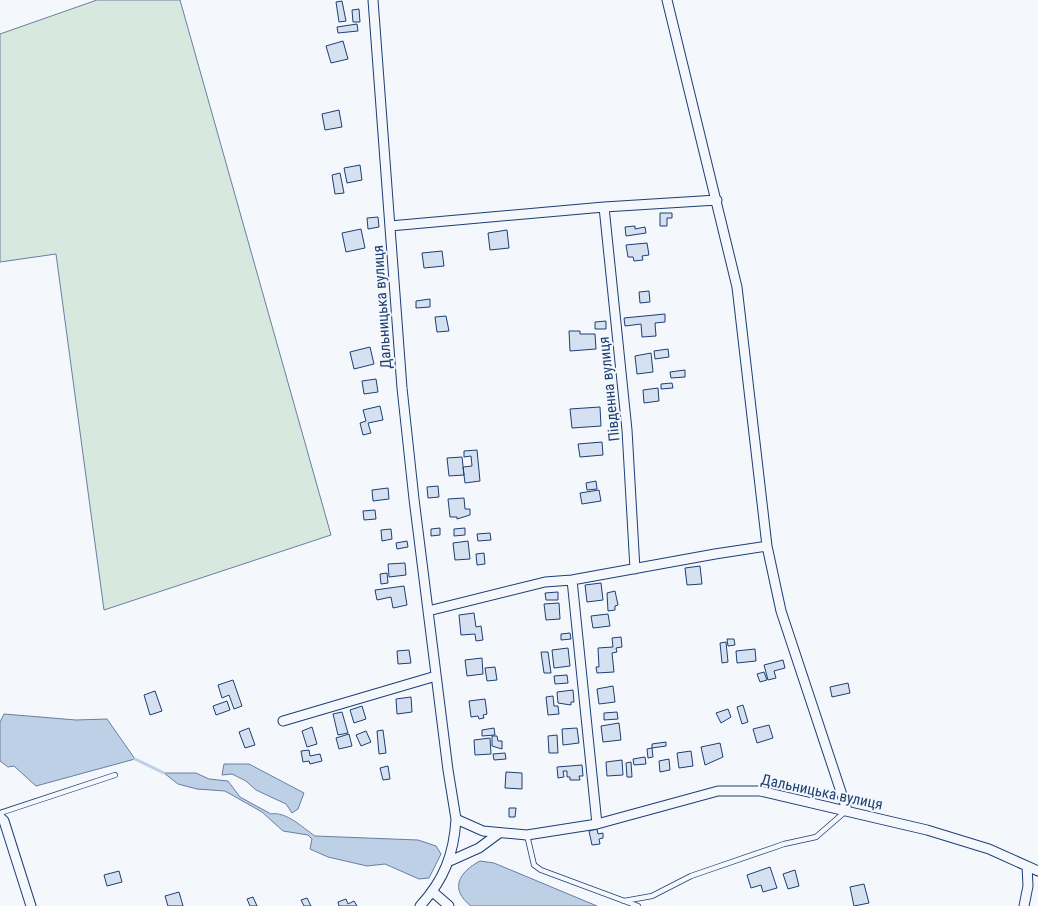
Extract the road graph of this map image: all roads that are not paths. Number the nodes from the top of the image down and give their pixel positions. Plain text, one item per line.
1 (373, 0) edge
2 (667, 0) edge
3 (717, 200) junction
4 (604, 207) junction
5 (390, 226) junction
6 (767, 546) junction
7 (635, 569) junction
8 (572, 580) junction
9 (428, 611) junction
10 (436, 676) junction
11 (283, 721) dead end
12 (115, 774) dead end
13 (847, 810) junction
14 (0, 815) edge
15 (456, 819) junction
16 (597, 824) junction
17 (498, 834) junction
18 (527, 835) junction
19 (450, 861) junction
20 (1027, 866) junction
21 (1038, 871) edge
22 (433, 892) junction
23 (624, 901) junction
24 (30, 906) edge
25 (420, 906) edge
26 (449, 906) edge
27 (638, 906) edge
28 (1024, 906) edge

1 - 5 street, Дальницька вулиця
2 - 3 street
3 - 4 street
3 - 6 street
4 - 5 street
4 - 7 street, Південна вулиця
5 - 9 street, Дальницька вулиця
6 - 7 street
6 - 13 street
7 - 8 street
8 - 9 street
8 - 16 street
9 - 10 street, Дальницька вулиця
10 - 11 street
10 - 15 street, Дальницька вулиця
12 - 14 lane
13 - 16 street, Дальницька вулиця
13 - 20 street, Дальницька вулиця
13 - 23 lane
14 - 24 street
15 - 17 street, Дальницька вулиця
15 - 19 street
16 - 18 street, Дальницька вулиця
17 - 18 street, Дальницька вулиця
17 - 19 street
18 - 23 lane
19 - 22 street
20 - 21 street, Дальницька вулиця
20 - 28 street
22 - 25 street
22 - 26 street
23 - 27 lane

